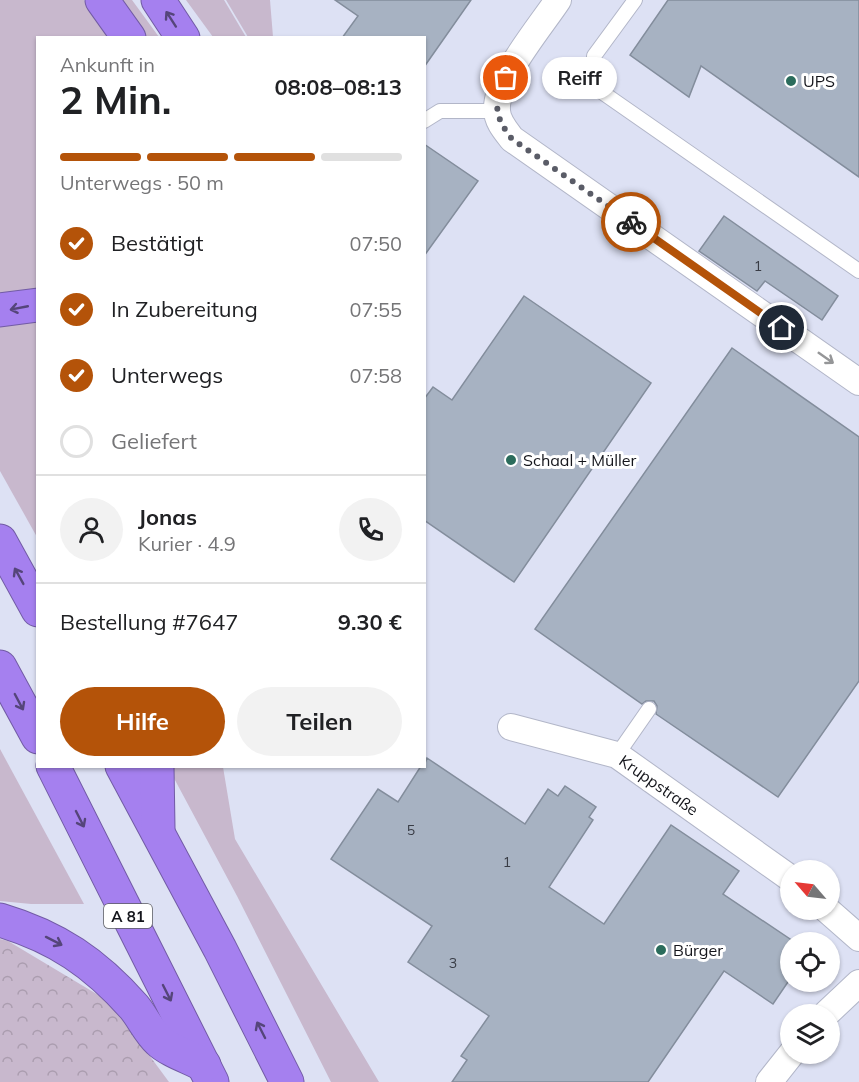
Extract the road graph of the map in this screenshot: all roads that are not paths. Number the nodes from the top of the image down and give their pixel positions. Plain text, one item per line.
1 (102, 0) edge
2 (158, 0) edge
3 (558, 0) edge
4 (635, 0) edge
5 (128, 36) edge
6 (182, 36) edge
7 (496, 111) junction
8 (426, 120) edge
9 (859, 271) edge
10 (36, 305) edge
11 (0, 310) edge
12 (859, 382) edge
13 (0, 541) edge
14 (36, 606) edge
15 (0, 667) edge
16 (648, 709) dead end
17 (511, 727) dead end
18 (36, 733) edge
19 (616, 754) junction
20 (54, 768) edge
21 (123, 768) edge
22 (158, 768) edge
23 (158, 831) junction
24 (780, 872) edge
25 (0, 920) edge
26 (839, 920) edge
27 (859, 938) edge
28 (859, 983) edge
29 (837, 1004) edge
30 (783, 1064) edge
31 (208, 1073) edge
32 (287, 1082) edge
33 (769, 1082) edge

1 - 5 highway
6 -> 2 highway
3 - 7 street
4 - 9 lane
7 - 8 lane
7 -> 12 street
10 -> 11 highway
14 -> 13 highway
15 -> 18 highway
16 - 19 lane
17 - 19 street, Kruppstraße
19 - 24 street, Kruppstraße
20 -> 31 highway, A 81
21 - 23 highway
22 - 23 highway
32 -> 23 highway
25 -> 31 highway, A 81
26 - 27 street
28 - 29 street
30 - 33 street

